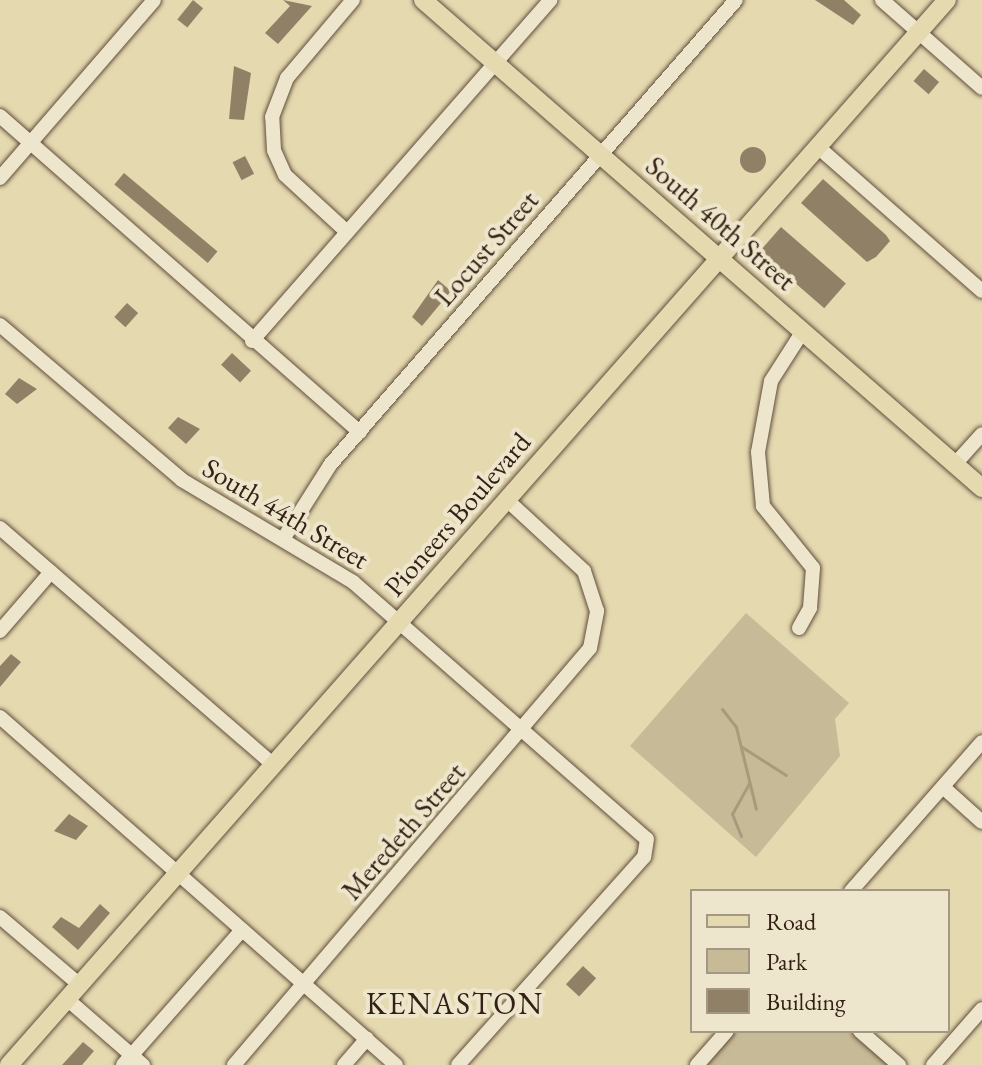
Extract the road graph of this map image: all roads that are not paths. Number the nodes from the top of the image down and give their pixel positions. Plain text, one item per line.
1 (154, 0) edge
2 (353, 0) edge
3 (423, 0) edge
4 (550, 0) edge
5 (736, 0) edge
6 (882, 0) edge
7 (947, 0) edge
8 (919, 32) junction
9 (495, 63) junction
10 (982, 88) edge
11 (0, 116) edge
12 (28, 146) junction
13 (818, 147) junction
14 (601, 156) junction
15 (0, 178) edge
16 (347, 232) junction
17 (720, 259) junction
18 (982, 291) edge
19 (0, 325) edge
20 (803, 331) junction
21 (252, 341) junction
22 (360, 432) junction
23 (982, 434) edge
24 (955, 464) junction
25 (982, 488) edge
26 (507, 500) junction
27 (0, 528) edge
28 (285, 536) junction
29 (51, 572) junction
30 (400, 622) junction
31 (799, 628) dead end
32 (0, 631) edge
33 (0, 717) edge
34 (523, 732) junction
35 (982, 742) edge
36 (274, 765) junction
37 (943, 787) junction
38 (982, 822) edge
39 (178, 873) junction
40 (853, 889) edge
41 (0, 917) edge
42 (242, 930) junction
43 (305, 985) junction
44 (74, 992) junction
45 (982, 1009) edge
46 (725, 1033) edge
47 (862, 1033) edge
48 (367, 1039) junction
49 (132, 1062) edge
50 (9, 1065) edge
51 (234, 1065) edge
52 (344, 1065) edge
53 (396, 1065) edge
54 (458, 1065) edge
55 (697, 1065) edge
56 (899, 1065) edge
57 (933, 1065) edge

1 - 12 street
2 - 16 street
3 - 9 main road, South 40th Street
4 - 9 street
5 - 14 street, Locust Street
6 - 8 street
7 - 8 main road, Pioneers Boulevard
8 - 10 street
8 - 13 main road, Pioneers Boulevard
9 - 14 main road, South 40th Street
9 - 16 street
11 - 12 street
12 - 15 street
12 - 21 street
13 - 17 main road, Pioneers Boulevard
13 - 18 street
14 - 17 main road, South 40th Street
14 - 22 street, Locust Street
16 - 21 street
17 - 20 main road, South 40th Street
17 - 26 main road, Pioneers Boulevard
19 - 28 street, South 44th Street
20 - 24 main road, South 40th Street
20 - 31 street
21 - 22 street
22 - 28 street, Locust Street
23 - 24 street
24 - 25 main road, South 40th Street
26 - 30 main road, Pioneers Boulevard
26 - 34 street, Meredeth Street
27 - 29 street
28 - 30 street, South 44th Street
29 - 32 street
29 - 36 street
30 - 34 street, South 44th Street
30 - 36 main road, Pioneers Boulevard
33 - 39 street
34 - 43 street, Meredeth Street
34 - 54 street, South 44th Street
35 - 37 street
36 - 39 main road, Pioneers Boulevard
37 - 38 street
37 - 40 street
39 - 42 street
39 - 44 main road, Pioneers Boulevard
41 - 44 street
42 - 43 street
42 - 49 street
43 - 48 street
43 - 51 street, Meredeth Street
44 - 49 street
44 - 50 main road, Pioneers Boulevard
45 - 57 street
46 - 55 street
47 - 56 street
48 - 52 street
48 - 53 street

